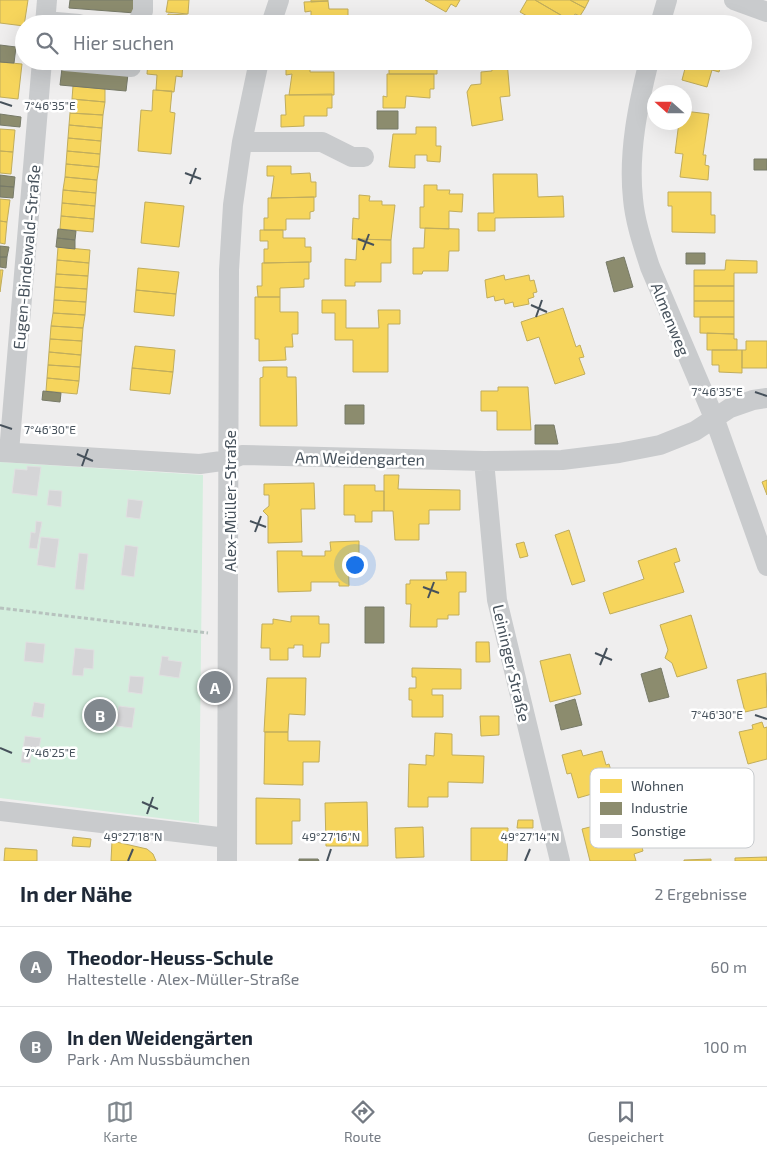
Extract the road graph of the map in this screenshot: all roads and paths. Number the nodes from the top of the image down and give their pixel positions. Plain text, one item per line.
1 (47, 0) edge
2 (144, 0) edge
3 (279, 0) edge
4 (667, 0) edge
5 (734, 0) edge
6 (767, 12) edge
7 (46, 15) edge
8 (141, 15) edge
9 (274, 15) edge
10 (663, 15) edge
11 (41, 70) edge
12 (257, 70) edge
13 (647, 70) edge
14 (242, 142) junction
15 (364, 157) dead end
16 (767, 398) edge
17 (714, 420) junction
18 (5, 452) edge
19 (229, 460) junction
20 (484, 461) junction
21 (767, 566) edge
22 (0, 608) edge
23 (208, 633) dead end
24 (0, 811) edge
25 (227, 838) junction
26 (227, 861) edge
27 (560, 861) edge

1 - 7 street
2 - 8 street
3 - 9 street
4 - 10 street
5 - 6 street
11 - 18 street, Eugen-Bindewald-Straße
12 - 14 street, Alex-Müller-Straße
13 - 17 street, Almenweg
14 - 15 street
14 - 19 street, Alex-Müller-Straße
16 - 17 street, Am Weidengarten
17 - 20 street, Am Weidengarten
17 - 21 street, Almenweg
18 - 19 street, Am Weidengarten
19 - 20 street, Am Weidengarten
19 - 25 street, Alex-Müller-Straße
20 - 27 street, Leininger Straße
22 - 23 path
24 - 25 street
25 - 26 street, Alex-Müller-Straße

